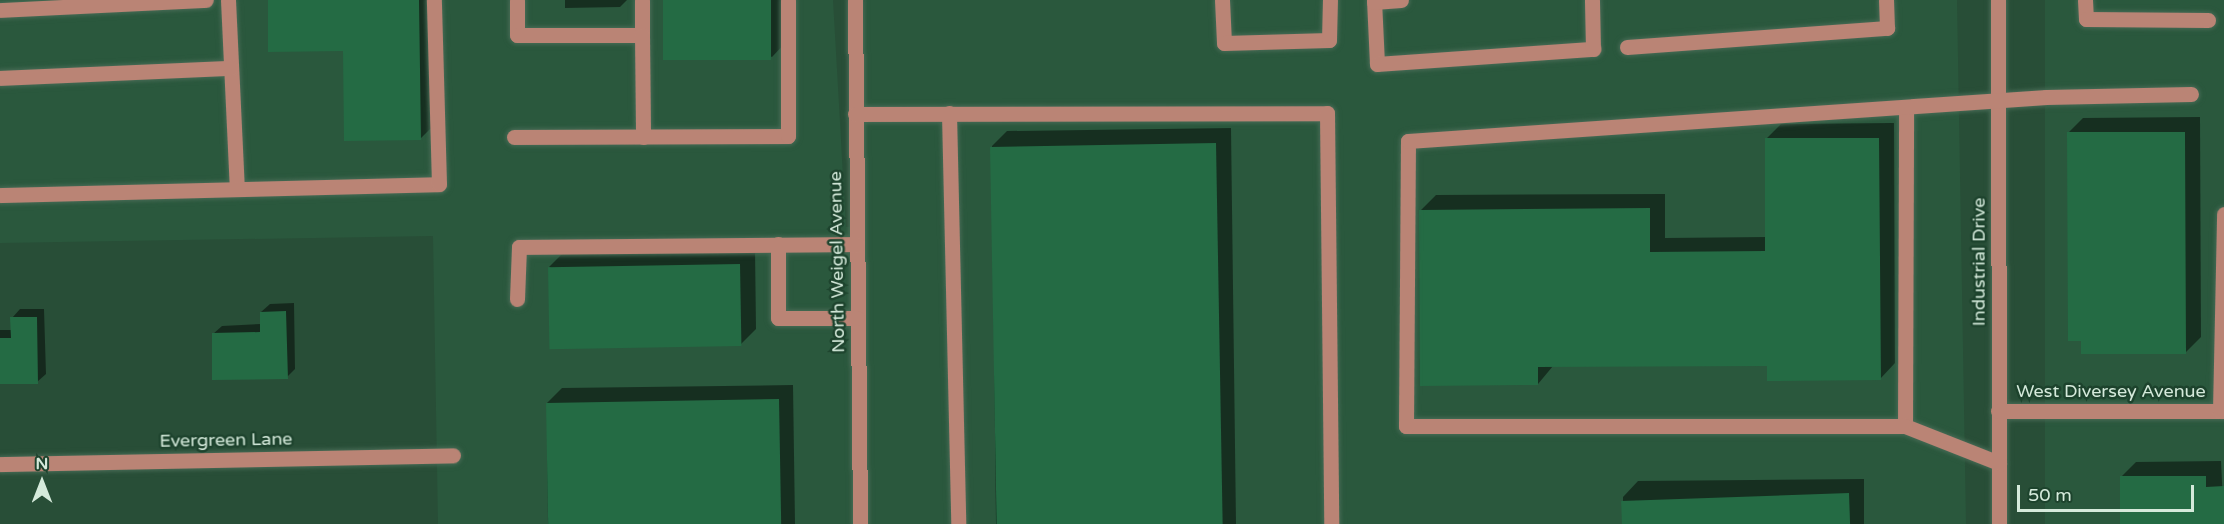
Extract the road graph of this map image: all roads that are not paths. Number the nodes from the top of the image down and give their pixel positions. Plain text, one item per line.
1 (206, 0) edge
2 (228, 0) edge
3 (434, 0) edge
4 (517, 0) edge
5 (642, 0) edge
6 (788, 0) edge
7 (855, 0) edge
8 (1222, 0) edge
9 (1330, 0) edge
10 (1401, 0) edge
11 (1592, 0) edge
12 (1886, 0) edge
13 (1998, 0) edge
14 (2085, 0) edge
15 (1374, 1) edge
16 (0, 10) edge
17 (2208, 20) dead end
18 (642, 35) junction
19 (1627, 47) dead end
20 (231, 68) junction
21 (0, 78) edge
22 (2191, 94) dead end
23 (1998, 105) junction
24 (1906, 110) junction
25 (949, 113) junction
26 (855, 114) junction
27 (514, 137) dead end
28 (644, 137) junction
29 (237, 188) junction
30 (0, 195) edge
31 (2224, 214) edge
32 (778, 244) junction
33 (856, 244) junction
34 (517, 299) dead end
35 (857, 318) junction
36 (1998, 411) junction
37 (2222, 411) edge
38 (1905, 426) junction
39 (453, 456) dead end
40 (1999, 463) junction
41 (0, 464) edge
42 (860, 524) edge
43 (958, 524) edge
44 (1331, 524) edge
45 (1999, 524) edge

1 - 16 street
2 - 20 street
3 - 29 street
4 - 18 street
5 - 18 street
6 - 28 street
7 - 26 street, North Weigel Avenue
8 - 9 street
10 - 15 street
11 - 15 street
12 - 19 street
13 - 23 street, Industrial Drive
14 - 17 street
18 - 28 street
20 - 21 street
20 - 29 street
22 - 23 street
23 - 24 street
23 - 36 street, Industrial Drive
24 - 38 street
24 - 38 street
25 - 26 street
25 - 43 street
25 - 44 street
26 - 33 street, North Weigel Avenue
27 - 28 street
29 - 30 street
31 - 37 street
32 - 33 street
32 - 34 street
32 - 35 street
33 - 35 street, North Weigel Avenue
35 - 42 street, North Weigel Avenue
36 - 37 street, West Diversey Avenue
36 - 40 street, Industrial Drive
38 - 40 street
39 - 41 street, Evergreen Lane
40 - 45 street, Industrial Drive

